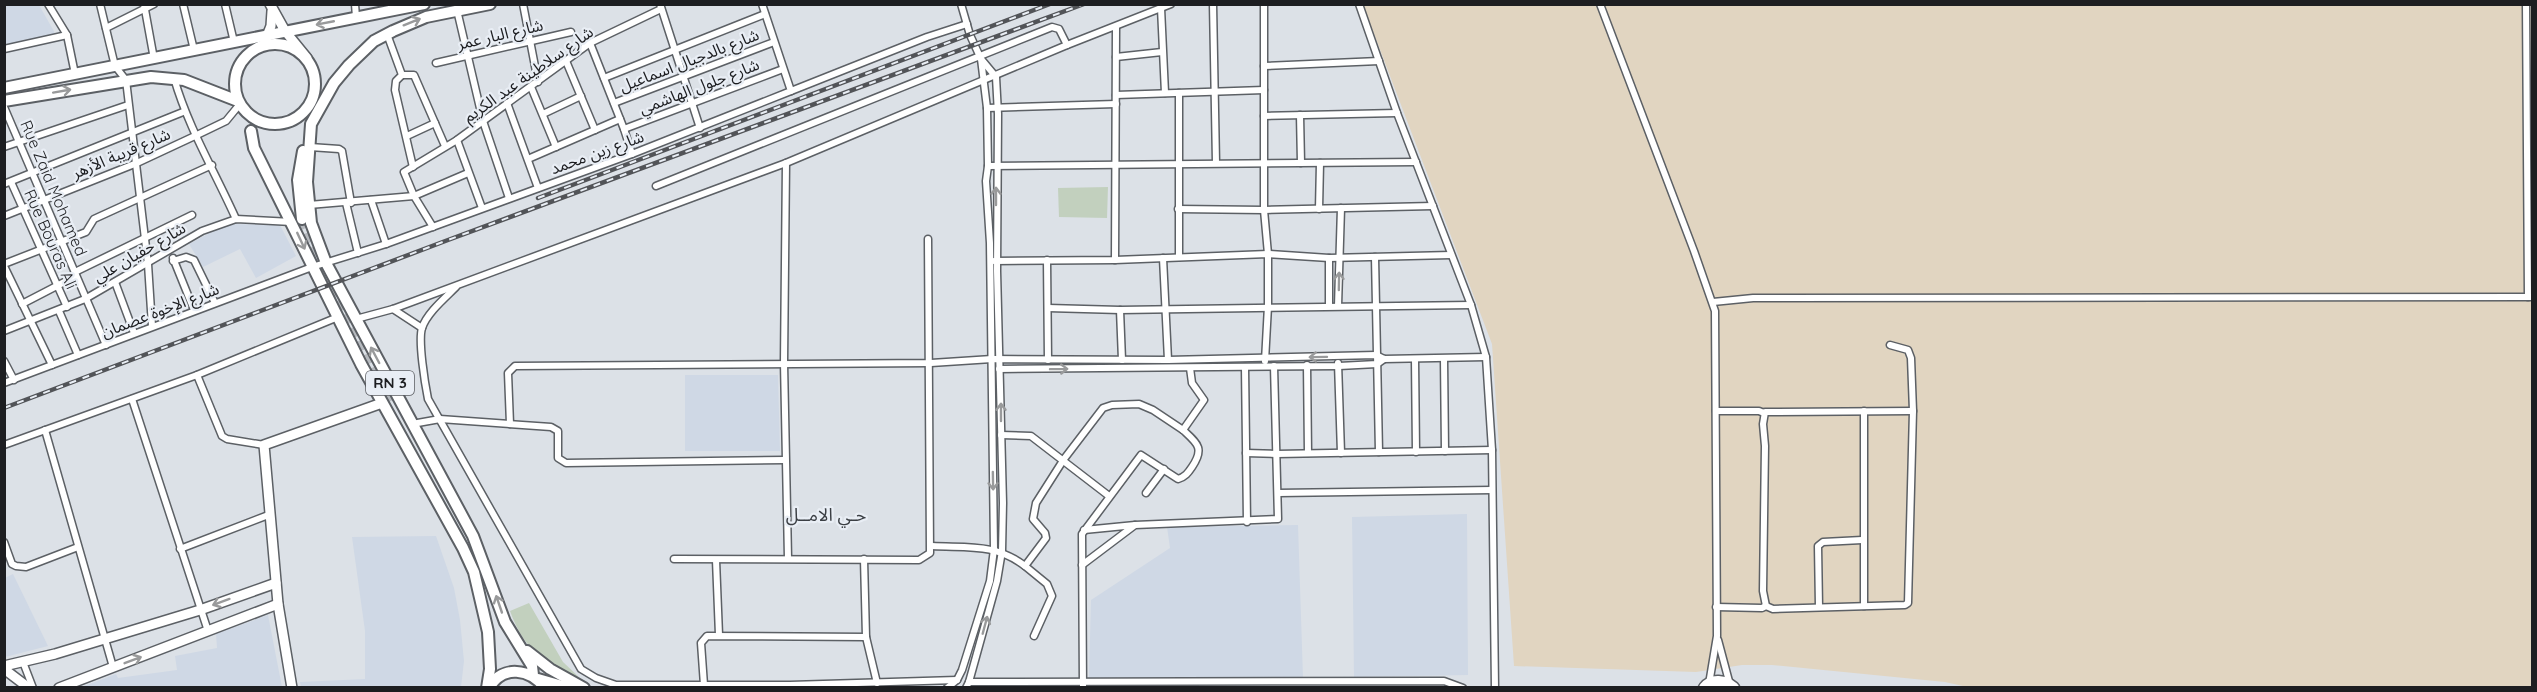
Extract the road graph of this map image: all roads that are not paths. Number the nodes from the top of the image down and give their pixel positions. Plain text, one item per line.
1 (48, 4) edge
2 (100, 4) edge
3 (154, 4) edge
4 (183, 4) edge
5 (225, 4) edge
6 (355, 4) edge
7 (424, 4) edge
8 (490, 4) edge
9 (523, 4) edge
10 (762, 4) edge
11 (961, 4) edge
12 (1171, 4) edge
13 (1213, 4) edge
14 (1264, 4) edge
15 (1359, 4) edge
16 (1600, 4) edge
17 (2526, 4) edge
18 (145, 7) edge
19 (661, 7) edge
20 (271, 8) edge
21 (1161, 8) junction
22 (457, 10) junction
23 (765, 14) junction
24 (356, 17) junction
25 (967, 24) junction
26 (1116, 27) junction
27 (106, 28) junction
28 (285, 31) junction
29 (571, 32) dead end
30 (387, 34) junction
31 (67, 35) junction
32 (234, 42) junction
33 (266, 42) junction
34 (774, 42) junction
35 (529, 43) junction
36 (590, 43) junction
37 (1067, 45) junction
38 (676, 48) junction
39 (4, 49) edge
40 (194, 50) junction
41 (1162, 52) junction
42 (466, 55) junction
43 (980, 57) junction
44 (1116, 57) junction
45 (154, 58) junction
46 (307, 58) junction
47 (566, 61) junction
48 (1379, 61) junction
49 (436, 63) dead end
50 (115, 66) junction
51 (1264, 66) junction
52 (783, 69) junction
53 (75, 74) junction
54 (402, 75) junction
55 (684, 75) junction
56 (996, 77) junction
57 (174, 78) junction
58 (604, 78) junction
59 (126, 80) junction
60 (538, 81) junction
61 (983, 81) junction
62 (334, 83) junction
63 (531, 87) junction
64 (4, 88) edge
65 (1264, 90) junction
66 (791, 91) junction
67 (1214, 91) junction
68 (1165, 93) junction
69 (1179, 93) junction
70 (1116, 95) junction
71 (581, 96) junction
72 (4, 101) edge
73 (311, 102) junction
74 (507, 103) junction
75 (614, 103) junction
76 (692, 103) junction
77 (1116, 104) junction
78 (128, 105) junction
79 (241, 106) junction
80 (4, 107) edge
81 (987, 108) junction
82 (998, 108) junction
83 (183, 112) junction
84 (1397, 113) junction
85 (543, 114) junction
86 (1300, 115) junction
87 (1264, 116) junction
88 (620, 119) junction
89 (483, 121) junction
90 (435, 123) junction
91 (311, 124) junction
92 (700, 128) junction
93 (624, 129) junction
94 (595, 130) junction
95 (131, 132) junction
96 (197, 135) junction
97 (407, 136) junction
98 (457, 140) junction
99 (19, 141) junction
100 (445, 146) junction
101 (4, 147) edge
102 (310, 147) junction
103 (556, 147) junction
104 (632, 154) junction
105 (528, 159) junction
106 (1416, 162) junction
107 (136, 163) junction
108 (786, 163) junction
109 (1179, 163) junction
110 (1216, 163) junction
111 (1301, 163) junction
112 (1320, 163) junction
113 (1265, 164) junction
114 (212, 165) junction
115 (997, 165) junction
116 (413, 166) junction
117 (988, 166) junction
118 (1116, 166) junction
119 (33, 173) junction
120 (468, 173) junction
121 (8, 183) edge
122 (656, 186) dead end
123 (538, 188) junction
124 (414, 196) junction
125 (509, 198) junction
126 (139, 199) junction
127 (42, 200) junction
128 (371, 200) junction
129 (349, 203) junction
130 (308, 205) junction
131 (1433, 206) junction
132 (482, 208) junction
133 (1341, 208) junction
134 (22, 209) junction
135 (1178, 209) junction
136 (1319, 209) junction
137 (1264, 210) junction
138 (192, 215) dead end
139 (4, 216) edge
140 (236, 219) junction
141 (297, 221) junction
142 (433, 227) junction
143 (145, 239) junction
144 (928, 239) dead end
145 (62, 242) junction
146 (386, 244) junction
147 (41, 250) junction
148 (170, 251) junction
149 (358, 253) junction
150 (1268, 254) junction
151 (1451, 255) junction
152 (1375, 256) junction
153 (1179, 257) junction
154 (1340, 257) junction
155 (1163, 258) junction
156 (1329, 258) junction
157 (1047, 260) junction
158 (1114, 260) junction
159 (173, 261) junction
160 (994, 261) junction
161 (326, 263) junction
162 (148, 264) junction
163 (4, 265) edge
164 (312, 267) junction
165 (75, 274) junction
166 (116, 282) junction
167 (458, 285) junction
168 (57, 286) junction
169 (2530, 297) edge
170 (85, 299) junction
171 (1713, 302) junction
172 (215, 303) junction
173 (22, 304) junction
174 (1329, 305) junction
175 (1471, 305) junction
176 (1268, 306) junction
177 (1338, 306) junction
178 (1376, 306) junction
179 (67, 307) junction
180 (1048, 308) junction
181 (393, 309) junction
182 (1167, 309) junction
183 (194, 310) junction
184 (1120, 310) junction
185 (59, 311) junction
186 (338, 317) junction
187 (356, 319) junction
188 (31, 322) junction
189 (152, 326) junction
190 (422, 328) junction
191 (4, 331) edge
192 (134, 333) junction
193 (106, 345) junction
194 (1890, 345) dead end
195 (1376, 355) junction
196 (78, 356) junction
197 (1338, 357) junction
198 (1486, 357) junction
199 (1265, 358) junction
200 (1384, 359) junction
201 (1415, 359) junction
202 (1444, 359) junction
203 (989, 360) junction
204 (1000, 360) junction
205 (1048, 360) junction
206 (1122, 360) junction
207 (1168, 360) junction
208 (4, 361) edge
209 (784, 363) junction
210 (931, 363) junction
211 (1377, 364) junction
212 (52, 365) junction
213 (1307, 365) junction
214 (1245, 366) junction
215 (1265, 366) junction
216 (1275, 366) junction
217 (1339, 366) junction
218 (992, 367) junction
219 (1190, 368) junction
220 (1001, 369) junction
221 (197, 375) junction
222 (14, 380) junction
223 (4, 383) edge
224 (132, 399) junction
225 (388, 402) junction
226 (1716, 411) junction
227 (1864, 411) junction
228 (1913, 411) junction
229 (1764, 413) junction
230 (440, 419) junction
231 (412, 424) junction
232 (510, 424) junction
233 (45, 430) junction
234 (1183, 430) junction
235 (1001, 435) junction
236 (4, 445) edge
237 (264, 445) junction
238 (1492, 450) junction
239 (1445, 451) junction
240 (1379, 452) junction
241 (1416, 452) junction
242 (1246, 453) junction
243 (1308, 453) junction
244 (1341, 453) junction
245 (1276, 454) junction
246 (1064, 459) junction
247 (785, 460) junction
248 (1164, 469) junction
249 (1492, 490) junction
250 (1146, 493) dead end
251 (1278, 493) junction
252 (1109, 496) junction
253 (271, 514) junction
254 (1246, 522) junction
255 (1135, 525) junction
256 (1084, 530) junction
257 (1862, 540) junction
258 (4, 542) edge
259 (932, 546) junction
260 (78, 547) junction
261 (180, 549) junction
262 (994, 549) junction
263 (1002, 551) junction
264 (481, 558) junction
265 (788, 558) junction
266 (674, 559) dead end
267 (864, 559) junction
268 (716, 560) junction
269 (1082, 565) junction
270 (1026, 566) junction
271 (276, 583) junction
272 (278, 604) junction
273 (1766, 606) junction
274 (1864, 606) junction
275 (1716, 607) junction
276 (1819, 607) junction
277 (200, 610) junction
278 (208, 631) junction
279 (719, 635) junction
280 (1034, 636) dead end
281 (1717, 636) junction
282 (513, 637) junction
283 (866, 637) junction
284 (105, 638) junction
285 (23, 662) junction
286 (4, 667) edge
287 (114, 667) junction
288 (957, 680) junction
289 (539, 681) edge
290 (877, 683) junction
291 (704, 685) junction
292 (968, 685) edge
293 (1084, 685) edge
294 (790, 686) edge
295 (1707, 686) edge
296 (1731, 686) edge
297 (29, 687) edge
298 (33, 687) edge
299 (59, 687) edge
300 (292, 687) edge
301 (488, 687) edge
302 (569, 687) edge
303 (584, 687) edge
304 (947, 687) edge
305 (1463, 687) edge
306 (1496, 687) edge

1 - 31 street
2 - 27 street
3 - 18 street
4 - 40 street
5 - 32 street
6 - 24 street
7 - 24 main road
8 - 22 main road, RN 3
9 - 35 street
10 - 23 street
11 - 25 street
12 - 21 street
13 - 67 street
14 - 51 street
15 - 48 street
16 - 171 street
17 - 169 street
18 - 27 street
18 - 45 street
19 - 36 street, شارع سلاطينة عبد الكريم
19 - 38 street
20 - 28 street
20 - 33 street
21 - 26 street
21 - 41 street
30 -> 22 main road, RN 3
22 - 42 street
23 - 34 street
23 - 38 street
24 -> 28 main road
25 - 43 street
25 - 66 street, شارع زين محمد
26 - 37 street
26 - 44 street
27 - 50 street
28 - 33 main road
28 - 46 street
29 - 35 street, شارع البار عمر
30 - 54 street
30 - 62 main road, RN 3
31 - 39 street
31 - 53 street
32 - 33 main road
32 - 40 main road
33 - 46 main road
33 - 79 main road
34 - 52 street
34 - 55 street, شارع بالدجبال اسماعيل
35 - 42 street, شارع البار عمر
35 - 60 street
36 - 47 street, شارع سلاطينة عبد الكريم
36 - 58 street
37 - 43 street
37 - 56 street
38 - 55 street
38 - 58 street
40 - 45 main road
41 - 44 street
41 - 68 street
42 - 49 street, شارع البار عمر
42 - 89 street
43 - 56 street
43 - 61 street
43 - 122 street
44 - 70 street
45 - 50 main road
46 - 73 main road
47 - 60 street, شارع سلاطينة عبد الكريم
47 - 71 street
48 - 51 street
48 - 84 street
50 - 53 main road
50 - 59 street
51 - 65 street
52 - 66 street
52 - 76 street, شارع جلول الهاشمي
53 - 64 main road
54 - 90 street
54 - 97 street
55 - 75 street, شارع بالدجبال اسماعيل
55 - 76 street
56 - 61 street
56 - 82 street
57 - 59 main road
57 - 79 main road
57 - 83 street
58 - 75 street
72 -> 59 main road
59 - 78 street
60 - 63 street, شارع سلاطينة عبد الكريم
61 - 81 street
61 - 108 street
62 - 73 main road, RN 3
62 - 91 main road, RN 3
63 - 74 street, شارع سلاطينة عبد الكريم
63 - 85 street
65 - 67 street
65 - 87 street
66 - 92 street, شارع زين محمد
67 - 69 street
67 - 110 street
68 - 69 street
68 - 70 street
69 - 109 street
70 - 77 street
71 - 85 street
71 - 94 street
73 - 79 main road
73 - 91 main road
74 - 89 street, شارع سلاطينة عبد الكريم
74 - 105 street
75 - 88 street
76 - 92 street
76 - 93 street, شارع جلول الهاشمي
77 - 82 street
77 - 118 street
78 - 95 street
78 - 99 street
79 - 96 street, شارع قريبة الأزهر
79 - 141 main road, RN 3
80 - 99 street, Rue Zaid Mohamed
81 - 82 street
81 - 117 street
82 - 115 street
83 - 95 street
83 - 96 street
84 - 86 street
84 - 106 street
85 - 103 street
86 - 87 street
86 - 111 street
87 - 113 street
88 - 93 street
88 - 94 street
89 - 98 street, شارع سلاطينة عبد الكريم
89 - 125 street
90 - 97 street
90 - 100 street
91 - 102 main road, RN 3
91 - 141 main road, RN 3
92 - 104 street, شارع زين محمد
93 - 104 street
94 - 103 street
95 - 107 street
95 - 119 street
96 - 107 street, شارع قريبة الأزهر
96 - 114 street
97 - 116 street
98 - 100 street, شارع سلاطينة عبد الكريم
98 - 120 street
99 - 101 street
99 - 119 street, Rue Zaid Mohamed
100 - 116 street, شارع سلاطينة عبد الكريم
102 - 129 street
102 - 130 main road, RN 3
103 - 105 street
104 - 123 street, شارع زين محمد
105 - 123 street
106 - 112 street
106 - 131 street
107 - 126 street
107 - 127 street, شارع قريبة الأزهر
108 - 167 street
108 - 209 street
109 - 110 street
109 - 118 street
109 - 135 street
110 - 113 street
111 - 112 street
111 - 113 street
112 - 136 street
113 - 137 street
114 - 126 street
114 - 140 street
115 - 117 street
115 - 118 street
160 -> 115 street
116 - 124 street
117 - 160 street
118 - 158 street
119 - 121 street
119 - 127 street, Rue Zaid Mohamed
120 - 124 street
120 - 132 street
121 - 134 street, Rue Bouras Ali
123 - 125 street, شارع زين محمد
124 - 128 street
124 - 142 street
125 - 132 street, شارع زين محمد
126 - 143 street
126 - 145 street
127 - 134 street, شارع قريبة الأزهر
127 - 145 street, Rue Zaid Mohamed
128 - 129 street
128 - 146 street
129 - 130 street
129 - 149 street
130 - 161 main road, RN 3
131 - 133 street
131 - 151 street
132 - 142 street, شارع زين محمد
133 - 136 street
133 - 154 street
134 - 139 street, شارع قريبة الأزهر
134 - 147 street, Rue Bouras Ali
135 - 137 street
135 - 153 street
136 - 137 street
137 - 150 street
138 - 143 street
140 - 141 street, شارع حفيان علي
140 - 148 street, شارع حفيان علي
141 -> 164 main road, RN 3
142 - 146 street, شارع زين محمد
143 - 162 street
143 - 165 street
144 - 210 street
145 - 147 street
145 - 165 street, Rue Zaid Mohamed
146 - 149 street, شارع زين محمد
147 - 163 street
147 - 168 street, Rue Bouras Ali
148 - 159 street
148 - 162 street, شارع حفيان علي
149 - 161 street, شارع زين محمد
150 - 153 street
150 - 156 street
150 - 176 street
151 - 152 street
151 - 175 street
152 - 154 street
152 - 178 street
153 - 155 street
154 - 156 street
177 -> 154 street
155 - 158 street
155 - 182 street
156 - 174 street
157 - 158 street
157 - 160 street
157 - 180 street
159 - 172 street
159 - 183 street
160 - 203 street
160 - 204 street
161 - 164 street, شارع الإخوة عصمان
161 - 187 main road, RN 3
162 - 166 street, شارع حفيان علي
162 - 189 street
163 - 173 street
164 - 172 street, شارع الإخوة عصمان
164 - 186 main road, RN 3
165 - 168 street
165 - 170 street, Rue Zaid Mohamed
166 - 170 street, شارع حفيان علي
166 - 192 street
167 - 181 street
167 - 190 street
168 - 173 street
168 - 179 street, Rue Bouras Ali
169 - 171 street
170 - 179 street, شارع حفيان علي
170 - 193 street, Rue Zaid Mohamed
171 - 226 street
172 - 183 street, شارع الإخوة عصمان
173 - 188 street
174 - 176 street
174 - 177 street
175 - 178 street
175 - 198 street
176 - 182 street
176 - 199 street
177 - 178 street
178 - 195 street
179 - 185 street, شارع حفيان علي
180 - 184 street
180 - 205 street
181 - 187 street
181 - 190 street
182 - 184 street
182 - 207 street
183 - 189 street, شارع الإخوة عصمان
184 - 206 street
185 - 188 street, شارع حفيان علي
185 - 196 street
186 - 221 street
186 - 225 main road, RN 3
231 -> 187 main road, RN 3
188 - 191 street, شارع حفيان علي
188 - 212 street
189 - 192 street, شارع الإخوة عصمان
190 - 230 street
192 - 193 street, شارع الإخوة عصمان
193 - 196 street, شارع الإخوة عصمان
194 - 228 street
195 - 197 street
195 - 200 street
195 - 211 street
196 - 212 street, شارع الإخوة عصمان
197 -> 199 street
197 - 217 street
198 - 202 street
198 - 238 street
199 - 207 street
199 - 215 street
200 - 201 street
200 - 211 street
201 - 202 street
201 - 241 street
202 - 239 street
203 - 204 street
203 - 210 street
203 - 218 street
204 - 205 street
204 - 220 street
205 - 206 street
206 - 207 street
208 - 222 street
209 - 210 street
209 - 232 street
209 - 247 street
210 - 259 street
211 - 217 street
211 - 240 street
212 - 222 street, شارع الإخوة عصمان
213 - 216 street
213 - 217 street
213 - 243 street
214 - 215 street
214 - 219 street
214 - 242 street
215 - 216 street
216 - 245 street
217 - 244 street
218 - 220 street
218 -> 262 street
220 -> 219 street
219 - 234 street
235 -> 220 street
221 - 224 street
221 - 237 street
222 - 223 street, شارع الإخوة عصمان
224 - 233 street
224 - 261 street
225 - 237 street
225 - 264 main road, RN 3
225 - 301 main road, RN 3
226 - 229 street
226 - 275 street
227 - 228 street
227 - 229 street
227 - 257 street
228 - 274 street
229 - 273 street
230 - 231 street
230 - 232 street
230 - 291 street
231 - 264 main road, RN 3
232 - 247 street
233 - 236 street
233 - 260 street
234 - 246 street
234 - 248 street
235 - 246 street
235 - 263 street
237 - 253 street
238 - 239 street
238 - 249 street
239 - 241 street
240 - 241 street
240 - 244 street
242 - 245 street
242 - 254 street
243 - 244 street
243 - 245 street
245 - 251 street
246 - 252 street
246 - 270 street
247 - 265 street
248 - 250 street
248 - 252 street
249 - 251 street
249 - 306 street
251 - 254 street
252 - 256 street
253 - 261 street
253 - 271 street
254 - 255 street
255 - 256 street
255 - 269 street
256 - 269 street
257 - 274 street
257 - 276 street
258 - 260 street
259 - 262 street
259 - 267 street
260 - 284 street
261 - 277 street
262 - 263 street
262 - 288 street
263 - 270 street
292 -> 263 street
282 -> 264 main road, RN 3
265 - 267 street
265 - 268 street
266 - 268 street
267 - 283 street
268 - 279 street
269 - 293 street
270 - 280 street
271 - 272 street
271 -> 277 street
272 - 278 street
272 - 300 street
273 - 275 street
273 - 276 street
274 - 276 street
275 - 281 street
277 - 278 street
277 - 284 street
287 -> 278 street
279 - 283 street
279 - 291 street
281 - 295 street
281 - 296 street
282 - 289 main road, RN 3
282 - 303 main road
283 - 290 street
284 - 285 street
284 - 287 street
285 - 286 street
285 - 298 street
286 - 297 street
287 - 299 street
288 - 290 street
288 - 304 street
289 - 301 main road
289 - 302 main road
290 - 294 street
291 - 294 street
292 - 293 street
293 - 305 street
295 - 296 highway

